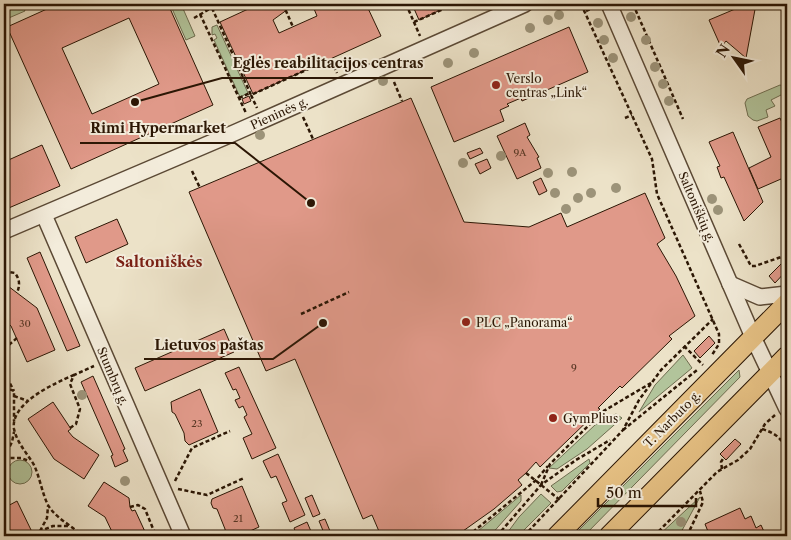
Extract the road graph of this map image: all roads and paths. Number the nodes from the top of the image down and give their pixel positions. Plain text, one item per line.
1 (218, 4) edge
2 (283, 4) edge
3 (406, 4) edge
4 (455, 4) edge
5 (525, 4) edge
6 (582, 4) edge
7 (602, 4) edge
8 (609, 4) edge
9 (633, 4) edge
10 (212, 8) junction
11 (586, 11) junction
12 (200, 14) junction
13 (194, 18) dead end
14 (414, 22) junction
15 (293, 27) dead end
16 (420, 36) dead end
17 (337, 73) dead end
18 (394, 82) dead end
19 (251, 94) junction
20 (239, 98) junction
21 (402, 102) dead end
22 (258, 109) dead end
23 (246, 114) dead end
24 (632, 115) junction
25 (625, 118) dead end
26 (683, 119) dead end
27 (192, 171) dead end
28 (200, 188) dead end
29 (44, 215) junction
30 (4, 231) edge
31 (739, 244) dead end
32 (787, 255) edge
33 (4, 271) edge
34 (730, 284) junction
35 (349, 292) dead end
36 (17, 293) dead end
37 (787, 294) edge
38 (787, 303) edge
39 (301, 314) dead end
40 (713, 319) junction
41 (753, 337) junction
42 (17, 338) dead end
43 (10, 341) junction
44 (4, 342) edge
45 (684, 346) junction
46 (4, 349) edge
47 (787, 356) edge
48 (107, 360) junction
49 (702, 365) junction
50 (4, 372) edge
51 (770, 373) junction
52 (74, 375) junction
53 (62, 381) junction
54 (653, 381) junction
55 (70, 384) junction
56 (4, 387) edge
57 (14, 391) junction
58 (14, 396) junction
59 (28, 401) junction
60 (787, 408) edge
61 (14, 423) junction
62 (70, 428) dead end
63 (762, 429) junction
64 (623, 430) junction
65 (14, 431) junction
66 (230, 431) dead end
67 (613, 438) junction
68 (787, 451) edge
69 (724, 457) dead end
70 (4, 458) edge
71 (32, 463) junction
72 (550, 464) junction
73 (722, 469) junction
74 (526, 472) dead end
75 (244, 478) dead end
76 (535, 481) junction
77 (541, 485) junction
78 (700, 490) junction
79 (560, 500) junction
80 (707, 500) dead end
81 (703, 502) junction
82 (48, 504) junction
83 (130, 507) dead end
84 (69, 527) junction
85 (39, 532) junction
86 (34, 534) dead end
87 (82, 536) edge
88 (156, 536) edge
89 (183, 536) edge
90 (468, 536) edge
91 (497, 536) edge
92 (524, 536) edge
93 (557, 536) edge
94 (609, 536) edge
95 (654, 536) edge
96 (687, 536) edge

1 - 10 path
2 - 15 path
3 - 14 path
4 - 14 path
5 - 29 street, Pieninės g.
6 - 11 path
7 - 11 path
8 - 34 street, Saltoniškių g.
9 - 26 path
10 - 12 path
10 - 19 path
11 - 24 path
12 - 13 path
12 - 20 path
14 - 16 path
17 - 19 path
18 - 21 path
19 - 20 path
19 - 22 path
20 - 23 path
24 - 25 path
24 - 40 path
27 - 28 path
29 - 30 street, Pieninės g.
29 - 48 street, Stumbrų g.
31 - 32 path
33 - 36 path
34 - 37 street
34 - 41 street, Saltoniškių g.
35 - 39 path
38 - 41 main road, T. Narbuto g.
40 - 45 path
40 - 49 path
41 - 51 street, Saltoniškių g.
41 - 93 main road, T. Narbuto g.
42 - 43 path
43 - 44 path
43 - 46 path
45 - 49 path
45 - 54 path
47 - 51 main road
48 - 52 path
48 - 89 street, Stumbrų g.
49 - 64 path
50 - 57 path
51 - 60 street, Saltoniškių g.
51 - 94 main road
52 - 53 path
52 - 55 path
53 - 55 path
53 - 59 path
54 - 64 path
54 - 72 path
55 - 62 path
56 - 57 path
57 - 58 path
58 - 59 path
58 - 61 path
59 - 61 path
60 - 63 path
61 - 65 path
63 - 68 path
63 - 73 path
64 - 67 path
65 - 70 path
65 - 71 path
66 - 75 path
67 - 77 path
67 - 79 path
69 - 73 path
70 - 71 path
71 - 82 path
72 - 76 path
72 - 77 path
73 - 78 path
74 - 76 path
76 - 77 path
76 - 90 path
77 - 79 path
77 - 91 path
78 - 81 path
78 - 95 path
79 - 92 path
80 - 81 path
81 - 96 path
82 - 84 path
82 - 85 path
83 - 88 path
84 - 85 path
84 - 87 path
85 - 86 path

